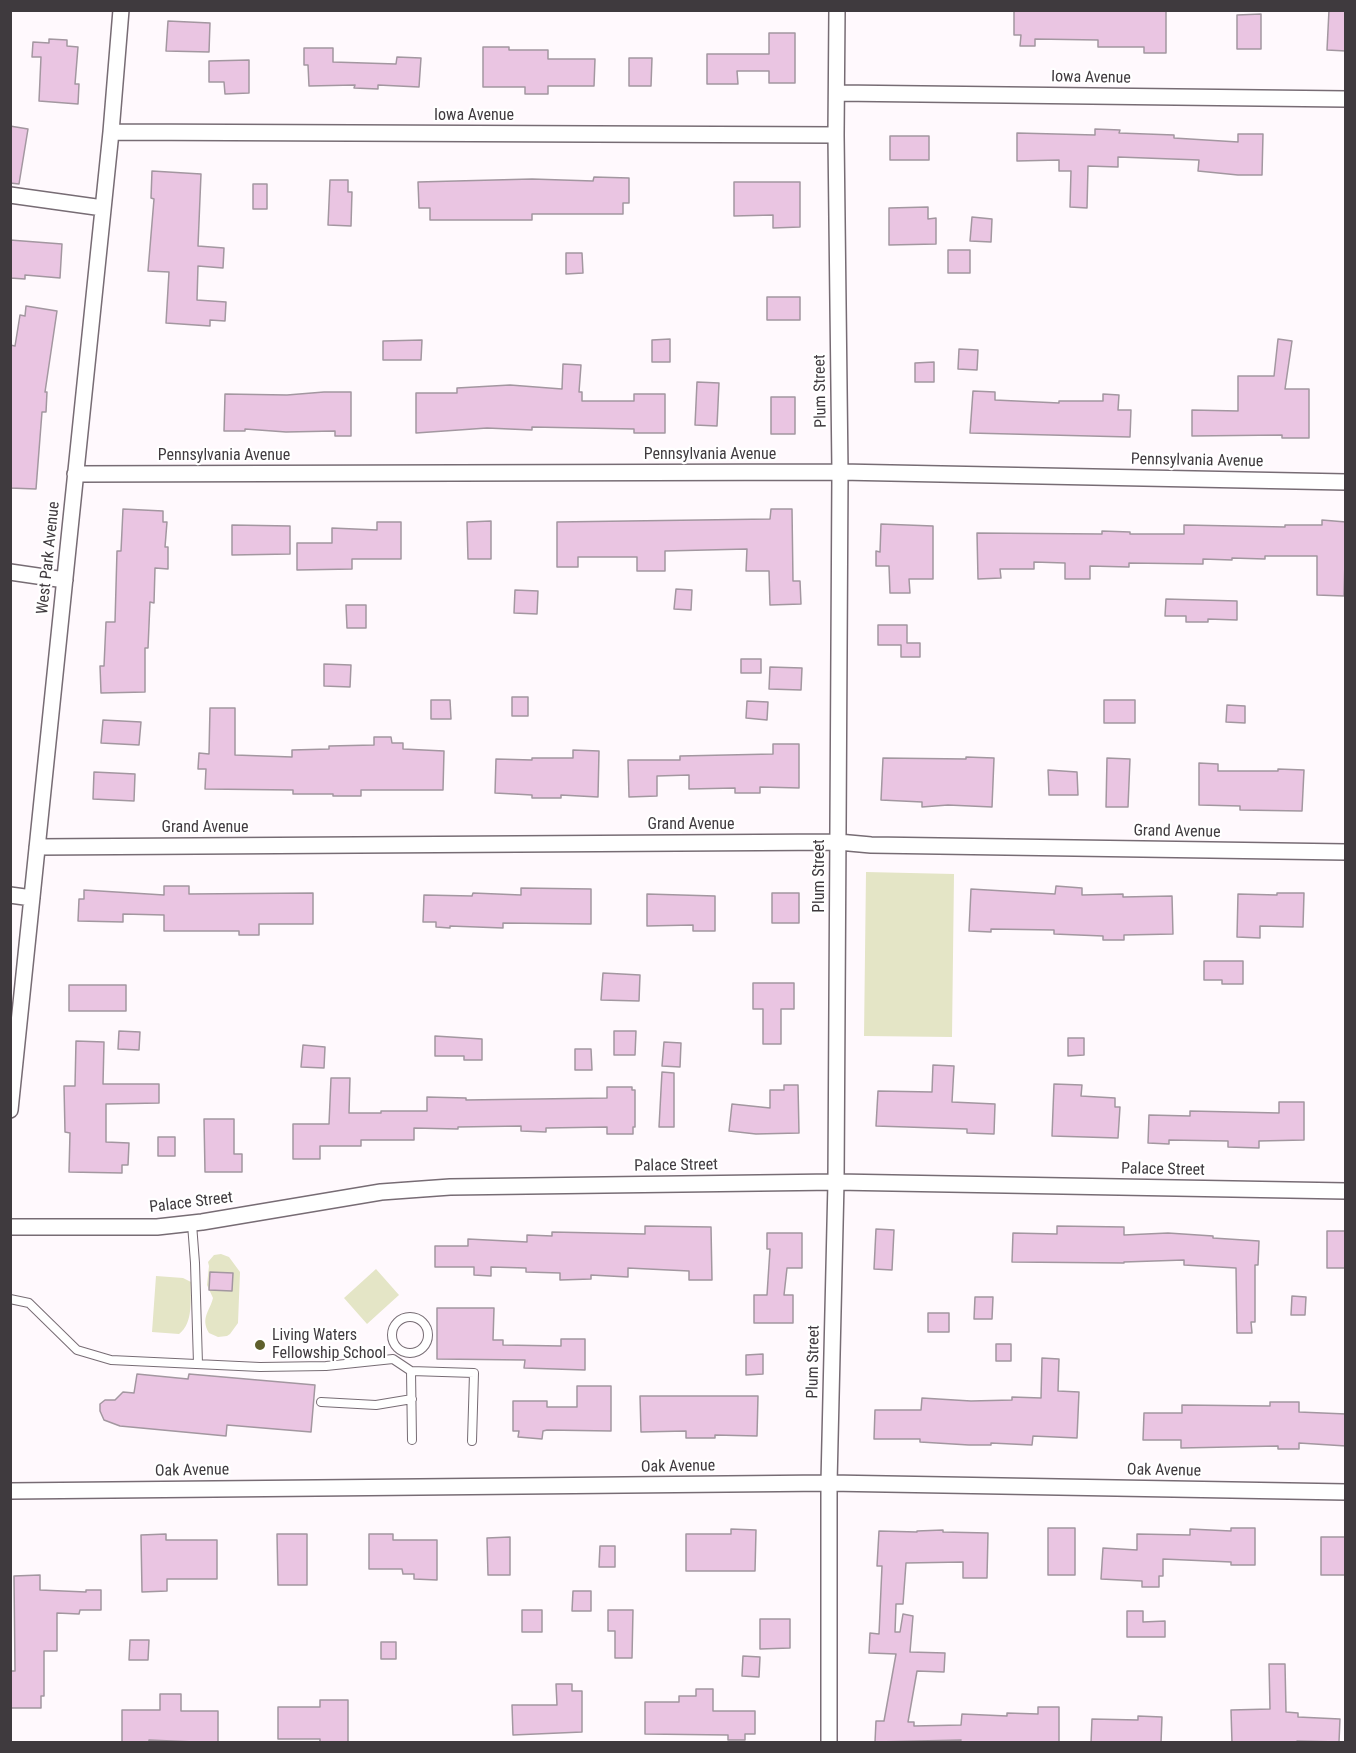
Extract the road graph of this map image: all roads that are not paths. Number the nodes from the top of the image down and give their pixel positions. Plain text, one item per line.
1 (121, 10) edge
2 (837, 10) edge
3 (837, 93) junction
4 (1346, 99) edge
5 (111, 132) junction
6 (836, 135) junction
7 (10, 195) edge
8 (103, 208) junction
9 (840, 472) junction
10 (75, 474) junction
11 (1346, 482) edge
12 (10, 572) edge
13 (65, 580) junction
14 (838, 842) junction
15 (37, 847) junction
16 (1346, 852) edge
17 (10, 895) edge
18 (32, 898) junction
19 (10, 1110) edge
20 (836, 1182) junction
21 (1346, 1191) edge
22 (192, 1224) junction
23 (10, 1227) edge
24 (10, 1299) edge
25 (400, 1350) junction
26 (393, 1359) junction
27 (198, 1364) junction
28 (411, 1371) junction
29 (412, 1399) junction
30 (321, 1402) dead end
31 (412, 1440) dead end
32 (472, 1441) dead end
33 (829, 1483) junction
34 (10, 1491) edge
35 (1346, 1492) edge
36 (829, 1743) edge

1 - 5 street, West Park Avenue
2 - 3 street, Plum Street
3 - 4 street, Iowa Avenue
3 - 6 street, Plum Street
5 - 6 street, Iowa Avenue
5 - 8 street, West Park Avenue
6 - 9 street, Plum Street
7 - 8 street
8 - 10 street, West Park Avenue
9 - 10 street, Pennsylvania Avenue
9 - 11 street, Pennsylvania Avenue
9 - 14 street, Plum Street
10 - 13 street, West Park Avenue
12 - 13 street
13 - 15 street, West Park Avenue
14 - 15 street, Grand Avenue
14 - 16 street, Grand Avenue
14 - 20 street, Plum Street
15 - 18 street, West Park Avenue
17 - 18 street
18 - 19 street, West Park Avenue
20 - 21 street, Palace Street
20 - 22 street, Palace Street
20 - 33 street, Plum Street
22 - 23 street, Palace Street
22 - 27 lane
24 - 27 lane
25 - 25 lane
25 - 26 lane
26 - 27 lane
26 - 28 lane
28 - 29 lane
28 - 32 lane
29 - 30 lane
29 - 31 lane
33 - 34 street, Oak Avenue
33 - 35 street, Oak Avenue
33 - 36 street, Plum Street

